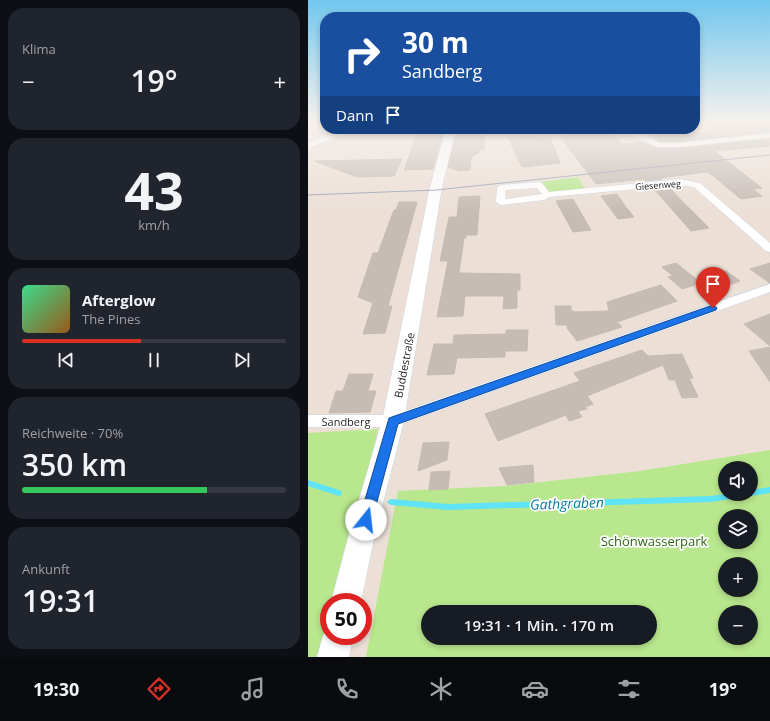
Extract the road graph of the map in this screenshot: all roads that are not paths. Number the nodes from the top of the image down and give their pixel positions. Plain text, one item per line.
1 (446, 151) edge
2 (547, 195) dead end
3 (770, 249) edge
4 (770, 288) edge
5 (308, 421) edge
6 (393, 421) junction
7 (348, 593) edge
8 (336, 645) edge
9 (333, 657) edge

1 - 6 main road, Buddestraße
2 - 3 street, Giesenweg
4 - 6 street, Sandberg
5 - 6 street, Sandberg
6 - 7 main road, Buddestraße
8 - 9 main road

